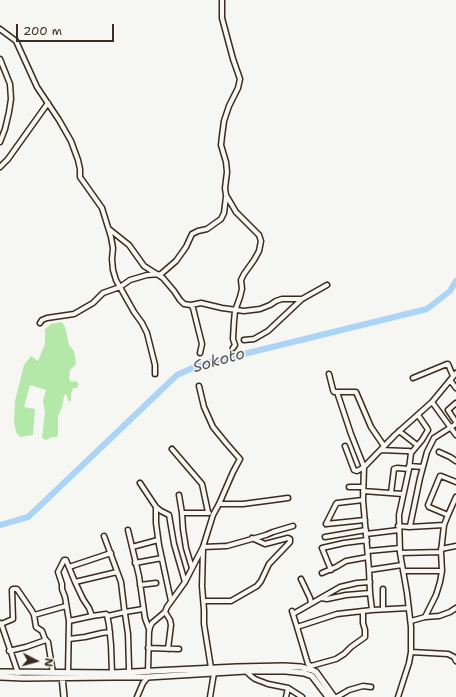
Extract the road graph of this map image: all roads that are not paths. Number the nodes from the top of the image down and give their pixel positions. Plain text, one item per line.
1 (222, 0) edge
2 (0, 29) edge
3 (0, 59) edge
4 (48, 103) junction
5 (0, 142) edge
6 (0, 167) edge
7 (226, 195) junction
8 (109, 229) junction
9 (157, 274) junction
10 (327, 284) dead end
11 (120, 287) junction
12 (302, 298) junction
13 (191, 306) junction
14 (236, 309) junction
15 (40, 323) dead end
16 (244, 340) dead end
17 (233, 348) dead end
18 (200, 353) dead end
19 (155, 374) dead end
20 (329, 374) dead end
21 (455, 375) edge
22 (414, 378) dead end
23 (450, 380) junction
24 (199, 386) dead end
25 (455, 386) edge
26 (337, 392) junction
27 (432, 402) junction
28 (456, 403) edge
29 (418, 415) junction
30 (456, 423) edge
31 (450, 428) junction
32 (399, 431) junction
33 (456, 435) edge
34 (417, 445) junction
35 (345, 446) dead end
36 (382, 448) junction
37 (172, 449) dead end
38 (439, 452) dead end
39 (411, 453) junction
40 (456, 461) edge
41 (364, 467) junction
42 (409, 467) junction
43 (423, 467) junction
44 (456, 482) edge
45 (140, 483) dead end
46 (348, 486) dead end
47 (363, 489) junction
48 (391, 493) junction
49 (403, 494) junction
50 (180, 496) dead end
51 (456, 497) edge
52 (288, 498) dead end
53 (363, 500) junction
54 (219, 504) junction
55 (156, 507) junction
56 (456, 511) edge
57 (208, 512) junction
58 (182, 513) junction
59 (448, 514) junction
60 (213, 515) junction
61 (365, 520) junction
62 (444, 525) junction
63 (293, 526) dead end
64 (410, 526) junction
65 (398, 528) junction
66 (128, 530) dead end
67 (366, 532) junction
68 (104, 536) dead end
69 (325, 537) dead end
70 (252, 538) junction
71 (158, 540) junction
72 (367, 540) junction
73 (456, 546) edge
74 (132, 547) junction
75 (203, 547) junction
76 (400, 550) junction
77 (441, 550) junction
78 (368, 551) junction
79 (110, 554) junction
80 (368, 557) junction
81 (162, 558) junction
82 (136, 563) junction
83 (402, 565) junction
84 (69, 568) junction
85 (192, 568) junction
86 (331, 570) junction
87 (369, 570) junction
88 (403, 571) junction
89 (442, 571) junction
90 (117, 572) junction
91 (322, 573) dead end
92 (301, 579) dead end
93 (75, 582) junction
94 (186, 582) junction
95 (370, 582) junction
96 (156, 583) dead end
97 (140, 585) junction
98 (383, 589) dead end
99 (370, 593) junction
100 (322, 598) junction
101 (171, 600) junction
102 (204, 601) junction
103 (311, 603) junction
104 (66, 606) junction
105 (409, 608) junction
106 (456, 608) edge
107 (143, 609) junction
108 (383, 609) junction
109 (372, 610) junction
110 (362, 611) junction
111 (125, 612) junction
112 (165, 612) junction
113 (34, 615) junction
114 (92, 616) junction
115 (108, 616) junction
116 (425, 617) junction
117 (69, 621) junction
118 (411, 621) junction
119 (0, 624) edge
120 (297, 627) junction
121 (149, 629) junction
122 (110, 632) junction
123 (69, 639) junction
124 (46, 640) junction
125 (148, 648) junction
126 (168, 649) junction
127 (179, 649) dead end
128 (9, 650) junction
129 (411, 652) junction
130 (456, 661) edge
131 (237, 669) junction
132 (213, 671) junction
133 (246, 671) junction
134 (0, 672) edge
135 (130, 672) junction
136 (18, 673) junction
137 (53, 673) junction
138 (68, 673) junction
139 (112, 673) junction
140 (148, 674) junction
141 (62, 676) junction
142 (0, 677) edge
143 (371, 687) dead end
144 (288, 688) junction
145 (64, 697) edge
146 (138, 697) edge
147 (210, 697) edge
148 (286, 697) edge
149 (302, 697) edge
150 (328, 697) edge
151 (336, 697) edge
152 (398, 697) edge

1 - 7 street
2 - 4 street
3 - 5 street
4 - 6 street
4 - 8 street
7 - 9 street
7 - 14 street
8 - 9 street
8 - 11 street
9 - 11 street
9 - 13 street
10 - 12 street
11 - 15 street
11 - 19 street
12 - 14 street
12 - 16 street
13 - 14 street
13 - 18 street
14 - 17 street
20 - 26 street
21 - 22 street
21 - 23 street
23 - 25 street
23 - 27 street
24 - 54 street
26 - 36 street
26 - 41 street
27 - 29 street
27 - 31 street
28 - 30 street
29 - 32 street
29 - 34 street
30 - 31 street
31 - 33 street
31 - 43 street
32 - 34 street
32 - 36 street
34 - 39 street
35 - 41 street
36 - 39 street
36 - 41 street
37 - 57 street
38 - 40 street
39 - 42 street
41 - 47 street
42 - 43 street
42 - 48 street
42 - 49 street
43 - 64 street
44 - 59 street
45 - 55 street
46 - 47 street
47 - 48 street
47 - 53 street
48 - 49 street
49 - 65 street
50 - 58 street
51 - 59 street
52 - 54 street
53 - 61 street
53 - 61 street
54 - 60 street
55 - 71 street
55 - 94 street
56 - 59 street
57 - 58 street
57 - 60 street
58 - 85 street
59 - 62 street
60 - 75 street
61 - 67 street
62 - 64 street
62 - 77 street
63 - 70 street
64 - 65 street
65 - 67 street
65 - 76 street
66 - 74 street
67 - 69 street
67 - 72 street
68 - 79 street
70 - 75 street
70 - 102 street
71 - 74 street
71 - 81 street
72 - 78 street
72 - 86 street
73 - 77 street
74 - 82 street
75 - 85 street
75 - 102 street
76 - 77 street
76 - 78 street
76 - 83 street
77 - 89 street
78 - 80 street
79 - 84 street
79 - 90 street
80 - 86 street
80 - 87 street
81 - 82 street
81 - 101 street
82 - 97 street
83 - 87 street
83 - 88 street
84 - 93 street
84 - 104 street
85 - 94 street
86 - 91 street
87 - 95 street
88 - 89 street
88 - 105 street
89 - 116 street
90 - 93 street
90 - 111 street
92 - 103 street
93 - 114 street
94 - 101 street
95 - 99 street
95 - 100 street
96 - 97 street
97 - 107 street
98 - 108 street
99 - 100 street
99 - 109 street
100 - 103 street
101 - 112 street
102 - 132 street
103 - 120 street
104 - 113 street
104 - 117 street
105 - 108 street
105 - 118 street
106 - 116 street
107 - 111 street
107 - 121 street
108 - 109 street
109 - 110 street
110 - 120 street
110 - 120 street
111 - 115 street
111 - 135 street
112 - 121 street
112 - 126 street
113 - 119 street
113 - 124 street
114 - 115 street
114 - 117 street
115 - 122 street
116 - 118 street
117 - 123 street
118 - 129 street
119 - 128 street
121 - 125 street
122 - 123 street
122 - 139 street
123 - 138 street
124 - 128 street
124 - 137 street
125 - 126 street
125 - 140 street
126 - 127 street
128 - 136 street
129 - 130 street
129 - 152 street
131 - 132 street
131 - 133 street
131 - 151 street
132 - 140 street
132 - 147 street
133 - 144 street
133 - 150 street
134 - 136 street
135 - 139 street
135 - 140 street
136 - 137 street
137 - 141 street
138 - 139 street
138 - 141 street
140 - 141 street
140 - 146 street
141 - 142 street
141 - 145 street
143 - 151 street
144 - 148 street
144 - 149 street

